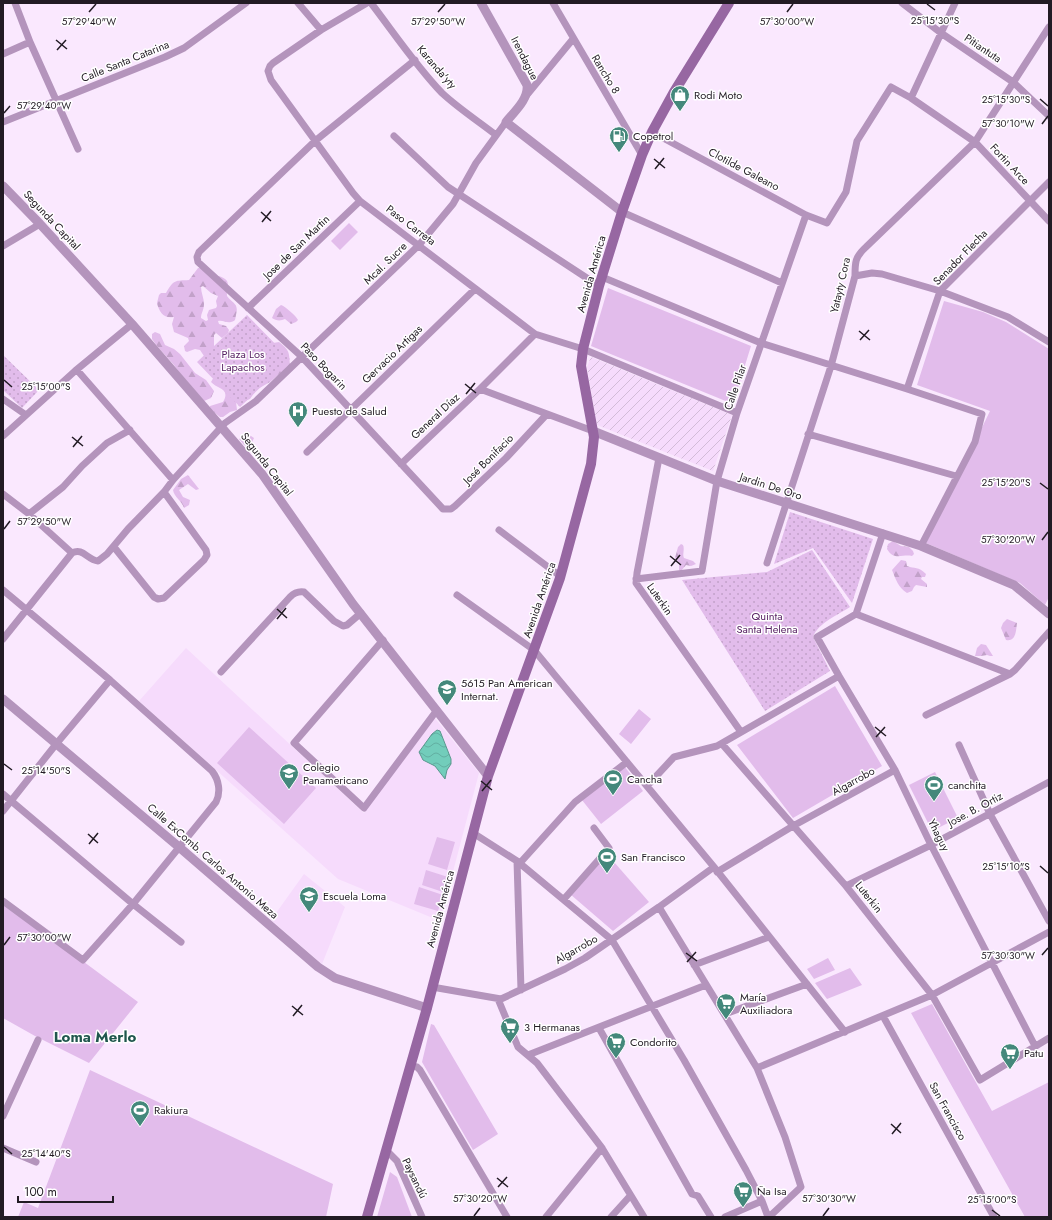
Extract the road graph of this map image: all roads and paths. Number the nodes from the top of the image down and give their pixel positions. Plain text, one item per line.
1 (15, 3) edge
2 (246, 3) edge
3 (298, 3) edge
4 (367, 3) edge
5 (371, 3) edge
6 (481, 3) edge
7 (553, 3) edge
8 (729, 3) edge
9 (902, 3) edge
10 (956, 3) edge
11 (1049, 27) edge
12 (321, 30) junction
13 (941, 33) junction
14 (573, 39) junction
15 (30, 42) junction
16 (3, 54) edge
17 (415, 60) junction
18 (1013, 82) junction
19 (525, 97) junction
20 (911, 98) junction
21 (57, 100) junction
22 (1049, 116) edge
23 (3, 122) edge
24 (506, 122) junction
25 (652, 132) junction
26 (496, 134) junction
27 (394, 136) dead end
28 (315, 141) junction
29 (974, 142) junction
30 (78, 149) dead end
31 (642, 155) junction
32 (1049, 182) edge
33 (3, 186) edge
34 (459, 194) junction
35 (360, 201) junction
36 (1030, 201) junction
37 (622, 212) junction
38 (806, 215) junction
39 (1049, 221) edge
40 (827, 223) joint
41 (40, 224) junction
42 (418, 245) junction
43 (3, 246) edge
44 (855, 276) junction
45 (600, 282) junction
46 (782, 283) junction
47 (476, 289) junction
48 (940, 291) junction
49 (248, 308) junction
50 (132, 324) junction
51 (535, 334) junction
52 (1049, 342) edge
53 (761, 344) junction
54 (583, 349) junction
55 (302, 358) junction
56 (831, 366) junction
57 (77, 370) junction
58 (907, 388) junction
59 (480, 389) junction
60 (3, 399) edge
61 (351, 410) junction
62 (737, 413) junction
63 (547, 414) junction
64 (26, 415) junction
65 (221, 427) junction
66 (130, 430) junction
67 (593, 431) junction
68 (808, 434) junction
69 (3, 436) edge
70 (308, 452) dead end
71 (659, 458) junction
72 (401, 464) junction
73 (956, 476) junction
74 (173, 480) junction
75 (717, 481) junction
76 (164, 492) junction
77 (3, 494) edge
78 (785, 504) junction
79 (440, 506) joint
80 (29, 514) junction
81 (500, 530) dead end
82 (882, 533) junction
83 (920, 546) junction
84 (114, 547) junction
85 (72, 553) junction
86 (767, 562) dead end
87 (560, 576) junction
88 (636, 579) junction
89 (3, 590) edge
90 (457, 595) dead end
91 (27, 610) junction
92 (361, 613) junction
93 (856, 614) junction
94 (1049, 614) edge
95 (1049, 632) edge
96 (3, 639) edge
97 (383, 640) junction
98 (534, 650) junction
99 (220, 672) dead end
100 (1010, 674) junction
101 (839, 676) junction
102 (110, 680) junction
103 (3, 699) edge
104 (437, 710) junction
105 (926, 715) dead end
106 (740, 732) junction
107 (57, 743) junction
108 (722, 744) junction
109 (959, 745) dead end
110 (627, 762) junction
111 (895, 770) junction
112 (488, 776) junction
113 (1049, 782) edge
114 (647, 786) junction
115 (3, 794) edge
116 (11, 801) junction
117 (3, 811) edge
118 (990, 814) junction
119 (793, 826) junction
120 (594, 828) dead end
121 (473, 833) junction
122 (931, 845) junction
123 (179, 847) junction
124 (519, 862) junction
125 (715, 870) junction
126 (846, 886) junction
127 (564, 899) junction
128 (3, 901) edge
129 (133, 904) junction
130 (659, 907) junction
131 (1049, 921) edge
132 (1049, 932) edge
133 (769, 937) junction
134 (612, 940) junction
135 (182, 942) dead end
136 (993, 963) junction
137 (694, 965) junction
138 (807, 984) junction
139 (706, 985) junction
140 (432, 987) junction
141 (521, 990) junction
142 (932, 996) junction
143 (498, 999) junction
144 (652, 1006) junction
145 (427, 1008) junction
146 (725, 1014) junction
147 (883, 1016) junction
148 (598, 1028) junction
149 (845, 1032) junction
150 (1049, 1038) edge
151 (38, 1040) dead end
152 (1035, 1046) junction
153 (528, 1055) junction
154 (411, 1066) junction
155 (757, 1068) junction
156 (3, 1116) edge
157 (3, 1148) edge
158 (602, 1148) junction
159 (386, 1150) junction
160 (36, 1162) dead end
161 (630, 1196) junction
162 (762, 1200) junction
163 (367, 1217) edge
164 (422, 1217) edge
165 (507, 1217) edge
166 (546, 1217) edge
167 (611, 1217) edge
168 (644, 1217) edge
169 (711, 1217) edge
170 (725, 1217) edge
171 (768, 1217) edge
172 (994, 1217) edge

1 - 15 street
2 - 21 street, Calle Santa Catarina
3 - 12 street
4 - 12 street
5 - 17 street, Karanda'yty
6 - 19 street, Irendague
7 - 14 street, Rancho 8
8 - 25 main road, Avenida América
9 - 13 street, Pitiantuta
10 - 13 street
11 - 18 street, Yatayty Cora
12 - 28 street, Paso Carreta
13 - 18 street, Pitiantuta
13 - 20 street
14 - 19 street
14 - 31 street, Rancho 8
15 - 16 street
15 - 21 street
17 - 26 street, Karanda'yty
17 - 28 street
18 - 22 street, Pitiantuta
18 - 29 street, Yatayty Cora
19 - 24 street, Irendague
20 - 29 street, Fortin Arce
20 - 40 street, Fortin Arce
21 - 23 street, Calle Santa Catarina
21 - 30 street
24 - 26 street, Mcal. Sucre
24 - 37 street
25 - 31 main road, Avenida América
25 - 38 street, Clotilde Galeano
26 - 34 street, Mcal. Sucre
27 - 34 street
28 - 35 street, Paso Carreta
28 - 49 street, Paso Bogarin
29 - 36 street, Fortin Arce
29 - 44 street, Yatayty Cora
31 - 37 main road, Avenida América
32 - 36 street, Senador Flecha
33 - 41 street, Segunda Capital
34 - 42 street, Mcal. Sucre
34 - 45 street
35 - 42 street, Paso Carreta
35 - 49 street, Jose de San Martin
36 - 39 street, Fortin Arce
36 - 48 street, Senador Flecha
37 - 45 main road, Avenida América
37 - 46 street
38 - 40 street, Clotilde Galeano
38 - 46 street, Calle Pilar
41 - 43 street
41 - 50 street, Segunda Capital
42 - 47 street, Paso Carreta
42 - 55 street, Mcal. Sucre
44 - 48 street
44 - 56 street, Yatayty Cora
45 - 53 street
45 - 54 main road, Avenida América
46 - 53 street, Calle Pilar
47 - 51 street, Paso Carreta
47 - 61 street, Gervacio Artigas
48 - 52 street
48 - 58 street, Senador Flecha
49 - 55 street, Paso Bogarin
50 - 57 street
50 - 65 street, Segunda Capital
51 - 54 street, Paso Carreta
51 - 59 street, General Díaz
53 - 56 street
53 - 62 street, Calle Pilar
54 - 62 street, Paso Carreta
54 - 67 main road, Avenida América
55 - 61 street, Paso Bogarin
55 - 65 street, Mcal. Sucre
56 - 58 street
56 - 68 street, Yatayty Cora
57 - 64 street
57 - 66 street
58 - 73 street
59 - 63 street, Jardin De Oro
59 - 72 street, General Díaz
60 - 64 street
61 - 70 street, Gervacio Artigas
61 - 72 street, Paso Bogarin
62 - 75 street, Calle Pilar
63 - 67 street, Jardin De Oro
63 - 79 street, José Bonifacio
64 - 69 street
65 - 74 street, Mcal. Sucre
65 - 92 street, Segunda Capital
66 - 74 street
66 - 80 street
67 - 71 street, Jardin De Oro
67 - 87 main road, Avenida América
68 - 73 street
68 - 78 street, Yatayty Cora
71 - 75 street, Jardin De Oro
71 - 88 street, Luterkin
72 - 79 street, Paso Bogarin
73 - 83 street
74 - 76 street, Mcal. Sucre
75 - 78 street, Jardin De Oro
75 - 88 street, Calle Pilar
76 - 84 street, Mcal. Sucre
76 - 84 street
77 - 80 street
78 - 82 street, Jardin De Oro
78 - 86 street, Yatayty Cora
80 - 85 street
81 - 87 street
82 - 83 street, Jardin De Oro
82 - 93 street
83 - 94 street, Jardin De Oro
84 - 85 street, Mcal. Sucre
85 - 91 street
87 - 98 main road, Avenida América
88 - 106 street, Luterkin
89 - 91 street
90 - 98 street
91 - 96 street
91 - 102 street
92 - 97 street, Segunda Capital
92 - 99 street
93 - 100 street
93 - 101 street, Yhaguy
95 - 100 street
97 - 104 street, Segunda Capital
97 - 104 street
98 - 110 street
98 - 112 main road, Avenida América
100 - 105 street
101 - 106 street
101 - 111 street, Yhaguy
102 - 107 street
102 - 123 street
103 - 107 street, Calle ExComb. Carlos Antonio Meza
104 - 112 street, Segunda Capital
106 - 108 street
107 - 116 street
107 - 123 street, Calle ExComb. Carlos Antonio Meza
108 - 114 street
108 - 119 street, Luterkin
109 - 118 street
110 - 114 street
110 - 124 street
111 - 119 street, Algarrobo
111 - 122 street, Yhaguy
112 - 121 main road, Avenida América
113 - 118 street, Jose. B. Ortiz
114 - 125 street
115 - 116 street
116 - 117 street
116 - 129 street
118 - 122 street, Jose. B. Ortiz
118 - 131 street
119 - 125 street, Algarrobo
119 - 126 street, Luterkin
120 - 127 street
121 - 124 street
121 - 140 main road, Avenida América
122 - 126 street, Jose. B. Ortiz
122 - 136 street, Yhaguy
123 - 129 street
123 - 145 street, Calle ExComb. Carlos Antonio Meza
124 - 127 street
124 - 141 street
125 - 130 street, Algarrobo
125 - 133 street
126 - 142 street, Luterkin
127 - 134 street
128 - 129 street
129 - 135 street
130 - 134 street, Algarrobo
130 - 137 street
132 - 136 street
133 - 137 street
133 - 138 street
134 - 141 street, Algarrobo
134 - 144 street
136 - 142 street
136 - 152 street, Yhaguy
137 - 139 street
138 - 146 street
138 - 149 street
139 - 144 street
139 - 146 street
140 - 143 street
140 - 145 main road, Avenida América
141 - 143 street, Algarrobo
142 - 147 street
142 - 152 street, Luterkin
143 - 153 street
144 - 148 street
144 - 162 street
145 - 154 main road, Avenida América
146 - 155 street
147 - 149 street
147 - 172 street, San Francisco
148 - 153 street
148 - 169 street
149 - 155 street
150 - 152 street
151 - 156 street
153 - 158 street
154 - 159 main road, Avenida América
154 - 165 street
155 - 171 street
157 - 160 street
158 - 161 street
158 - 166 street
159 - 163 main road, Avenida América
159 - 164 street, Paysandú
161 - 167 street
161 - 168 street
162 - 170 street
162 - 171 street

